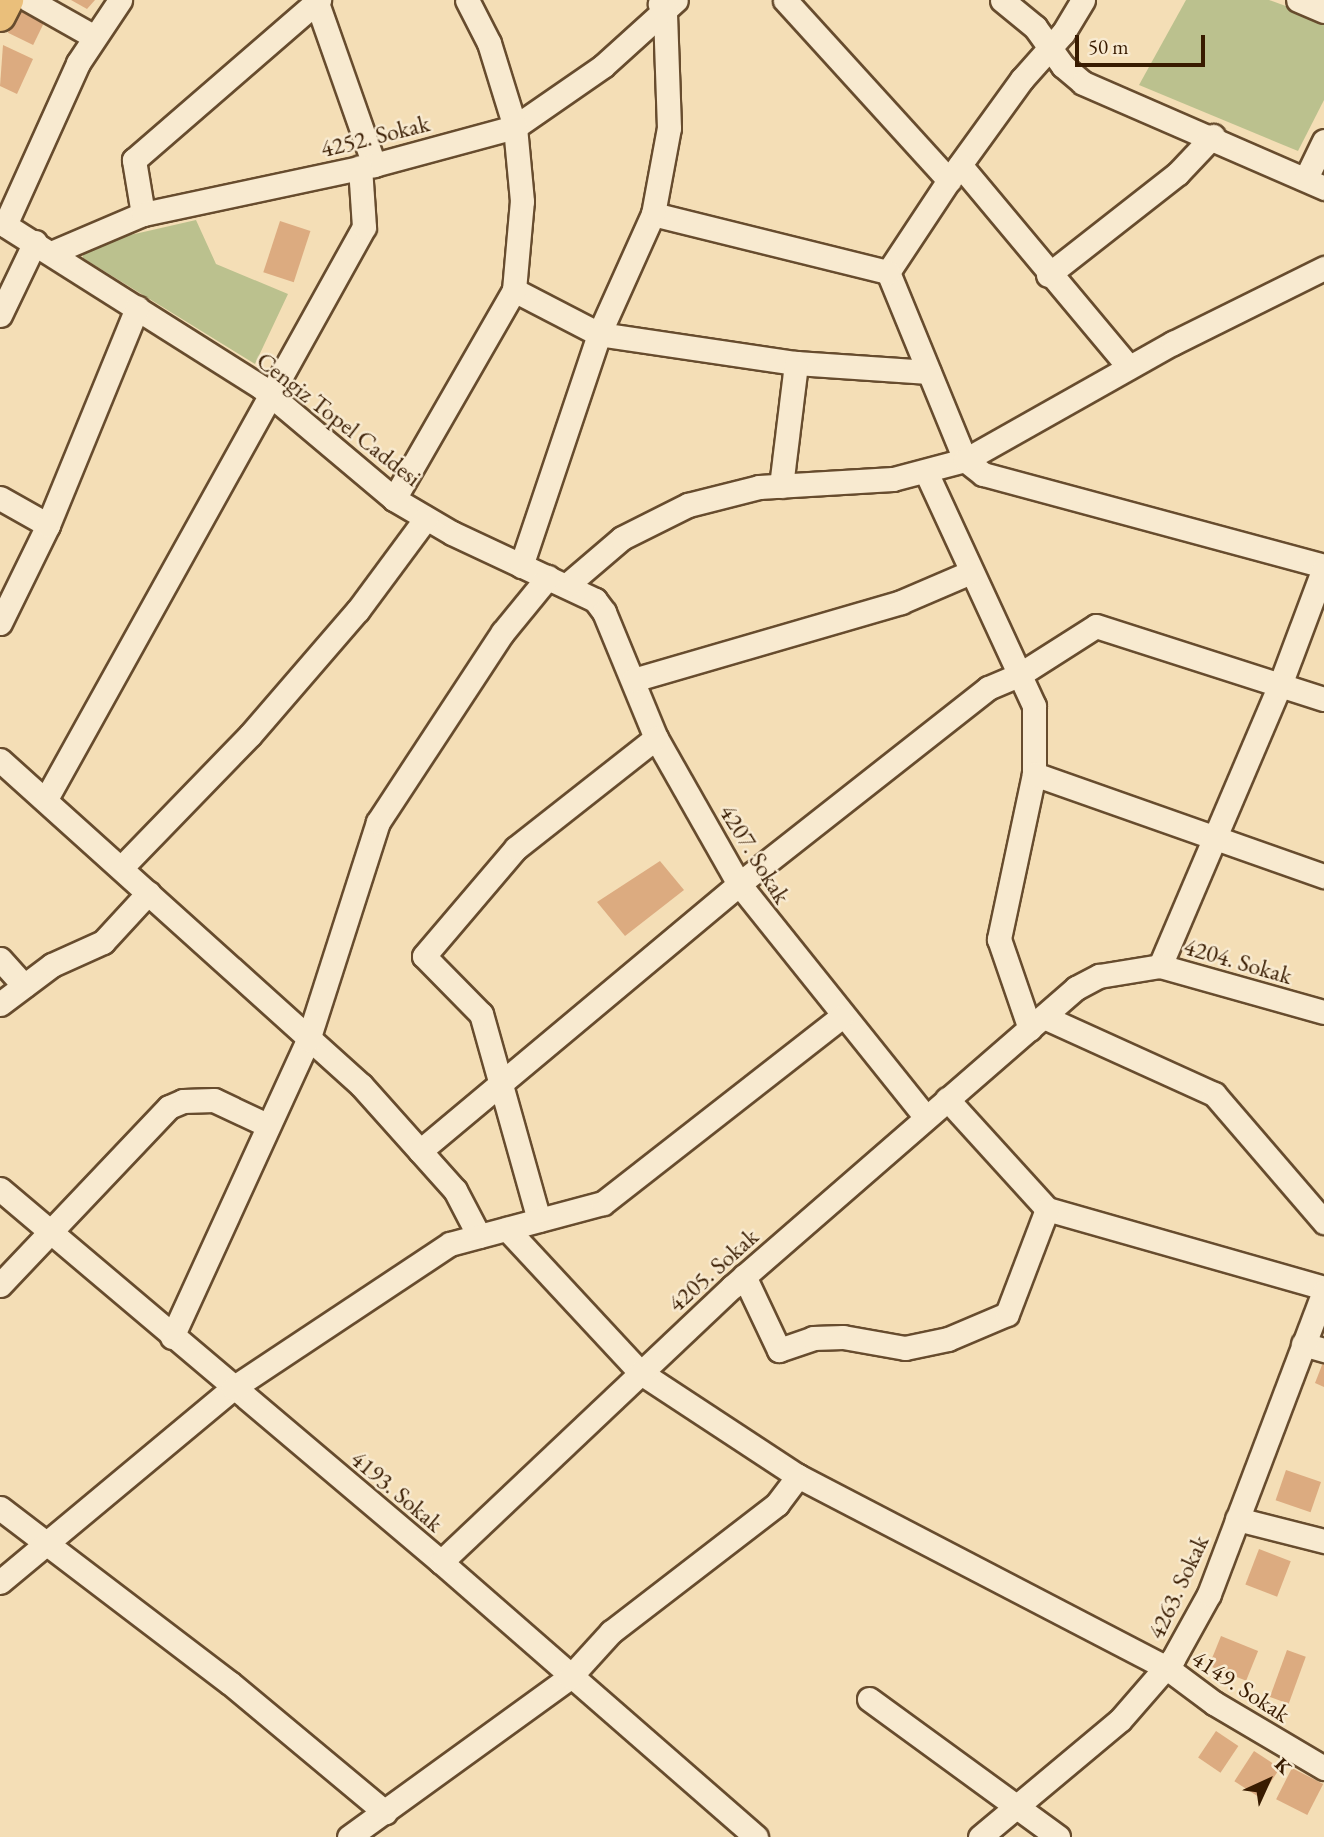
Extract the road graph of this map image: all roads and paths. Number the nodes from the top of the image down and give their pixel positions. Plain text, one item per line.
1 (9, 0) edge
2 (29, 0) edge
3 (120, 0) edge
4 (467, 0) edge
5 (785, 0) edge
6 (1002, 0) edge
7 (1083, 0) edge
8 (1298, 0) edge
9 (318, 1) edge
10 (666, 4) edge
11 (1324, 11) edge
12 (0, 16) edge
13 (93, 36) junction
14 (1051, 48) junction
15 (515, 127) junction
16 (1213, 136) junction
17 (1324, 141) edge
18 (367, 166) junction
19 (955, 172) junction
20 (1315, 183) edge
21 (143, 214) junction
22 (653, 214) junction
23 (2, 224) edge
24 (43, 247) junction
25 (1324, 268) edge
26 (888, 272) junction
27 (1048, 275) junction
28 (514, 290) junction
29 (138, 308) junction
30 (0, 315) edge
31 (599, 334) junction
32 (796, 363) junction
33 (1129, 367) junction
34 (929, 372) junction
35 (268, 393) junction
36 (965, 460) junction
37 (926, 472) junction
38 (781, 486) junction
39 (0, 498) edge
40 (394, 499) junction
41 (426, 518) junction
42 (48, 525) junction
43 (521, 566) junction
44 (1324, 567) edge
45 (971, 572) junction
46 (566, 585) junction
47 (0, 623) edge
48 (1019, 675) junction
49 (633, 680) junction
50 (1280, 685) junction
51 (1324, 699) edge
52 (656, 737) junction
53 (0, 760) edge
54 (1034, 774) junction
55 (46, 799) junction
56 (1217, 836) junction
57 (121, 868) junction
58 (1324, 876) edge
59 (739, 884) junction
60 (148, 893) junction
61 (0, 959) edge
62 (1160, 966) junction
63 (24, 986) junction
64 (0, 1004) edge
65 (1324, 1012) edge
66 (841, 1017) junction
67 (1037, 1023) junction
68 (308, 1040) junction
69 (502, 1080) junction
70 (947, 1099) junction
71 (926, 1117) junction
72 (267, 1125) junction
73 (420, 1151) junction
74 (0, 1189) edge
75 (1047, 1209) junction
76 (539, 1220) junction
77 (1324, 1222) edge
78 (507, 1228) junction
79 (48, 1231) junction
80 (479, 1236) junction
81 (744, 1276) junction
82 (0, 1286) edge
83 (1324, 1290) edge
84 (172, 1337) junction
85 (1314, 1347) edge
86 (641, 1373) junction
87 (233, 1388) junction
88 (798, 1476) junction
89 (0, 1508) edge
90 (1237, 1519) junction
91 (1324, 1541) edge
92 (48, 1543) junction
93 (441, 1562) junction
94 (0, 1582) edge
95 (1167, 1668) junction
96 (570, 1677) junction
97 (869, 1699) dead end
98 (1324, 1768) edge
99 (1014, 1808) junction
100 (385, 1812) junction
101 (349, 1837) edge
102 (756, 1837) edge
103 (980, 1837) edge
104 (1058, 1837) edge

1 - 12 main road
2 - 13 street
3 - 13 street
4 - 15 street
5 - 19 street
6 - 14 street
7 - 14 street
8 - 11 street
9 - 18 street
9 - 21 street
10 - 15 street, 4252. Sokak
10 - 22 street
13 - 23 street
14 - 16 street
14 - 19 street
15 - 18 street, 4252. Sokak
15 - 28 street
16 - 20 street
16 - 27 street
17 - 20 street
18 - 21 street, 4252. Sokak
18 - 35 street
19 - 26 street
19 - 27 street
21 - 24 street, 4252. Sokak
22 - 26 street
22 - 31 street
23 - 24 street, Cengiz Topel Caddesi
24 - 29 street, Cengiz Topel Caddesi
24 - 30 street
25 - 33 street
26 - 34 street
27 - 33 street
28 - 31 street
28 - 40 street
29 - 35 street, Cengiz Topel Caddesi
29 - 42 street
31 - 32 street
31 - 43 street
32 - 34 street
32 - 38 street
33 - 36 street
34 - 36 street
35 - 40 street, Cengiz Topel Caddesi
35 - 55 street
36 - 37 street
36 - 44 street
37 - 38 street
37 - 45 street
38 - 46 street
39 - 42 street
40 - 41 street, Cengiz Topel Caddesi
41 - 43 street, Cengiz Topel Caddesi
41 - 57 street
42 - 47 street
43 - 46 street, Cengiz Topel Caddesi
44 - 50 street
45 - 48 street
45 - 49 street
46 - 49 street, 4207. Sokak
46 - 68 street
48 - 50 street
48 - 54 street
48 - 59 street
49 - 52 street, 4207. Sokak
50 - 51 street
50 - 56 street
52 - 59 street, 4207. Sokak
52 - 69 street
53 - 55 street
54 - 56 street
54 - 67 street
55 - 57 street
56 - 58 street
56 - 62 street
57 - 60 street
59 - 66 street, 4207. Sokak
59 - 69 street
60 - 63 street
60 - 68 street
61 - 63 street
62 - 65 street, 4204. Sokak
62 - 67 street, 4204. Sokak
63 - 64 street
66 - 71 street, 4207. Sokak
66 - 76 street
67 - 70 street, 4205. Sokak
67 - 77 street
68 - 72 street
68 - 73 street
69 - 73 street
69 - 76 street
70 - 71 street, 4205. Sokak
70 - 75 street
71 - 81 street, 4205. Sokak
72 - 79 street
72 - 84 street
73 - 80 street
74 - 79 street, 4193. Sokak
75 - 81 street
75 - 83 street
76 - 78 street
78 - 80 street
78 - 86 street, 4149. Sokak
79 - 82 street
79 - 84 street, 4193. Sokak
80 - 87 street
81 - 86 street, 4205. Sokak
83 - 85 street, 4263. Sokak
84 - 87 street, 4193. Sokak
85 - 90 street, 4263. Sokak
86 - 88 street, 4149. Sokak
86 - 93 street, 4205. Sokak
87 - 92 street
87 - 93 street, 4193. Sokak
88 - 95 street, 4149. Sokak
88 - 96 street
89 - 92 street
90 - 91 street
90 - 95 street, 4263. Sokak
92 - 94 street
92 - 100 street
93 - 96 street, 4193. Sokak
95 - 98 street, 4149. Sokak
95 - 99 street, 4263. Sokak
96 - 100 street
96 - 102 street, 4193. Sokak
97 - 99 street
99 - 103 street, 4263. Sokak
99 - 104 street
100 - 101 street

